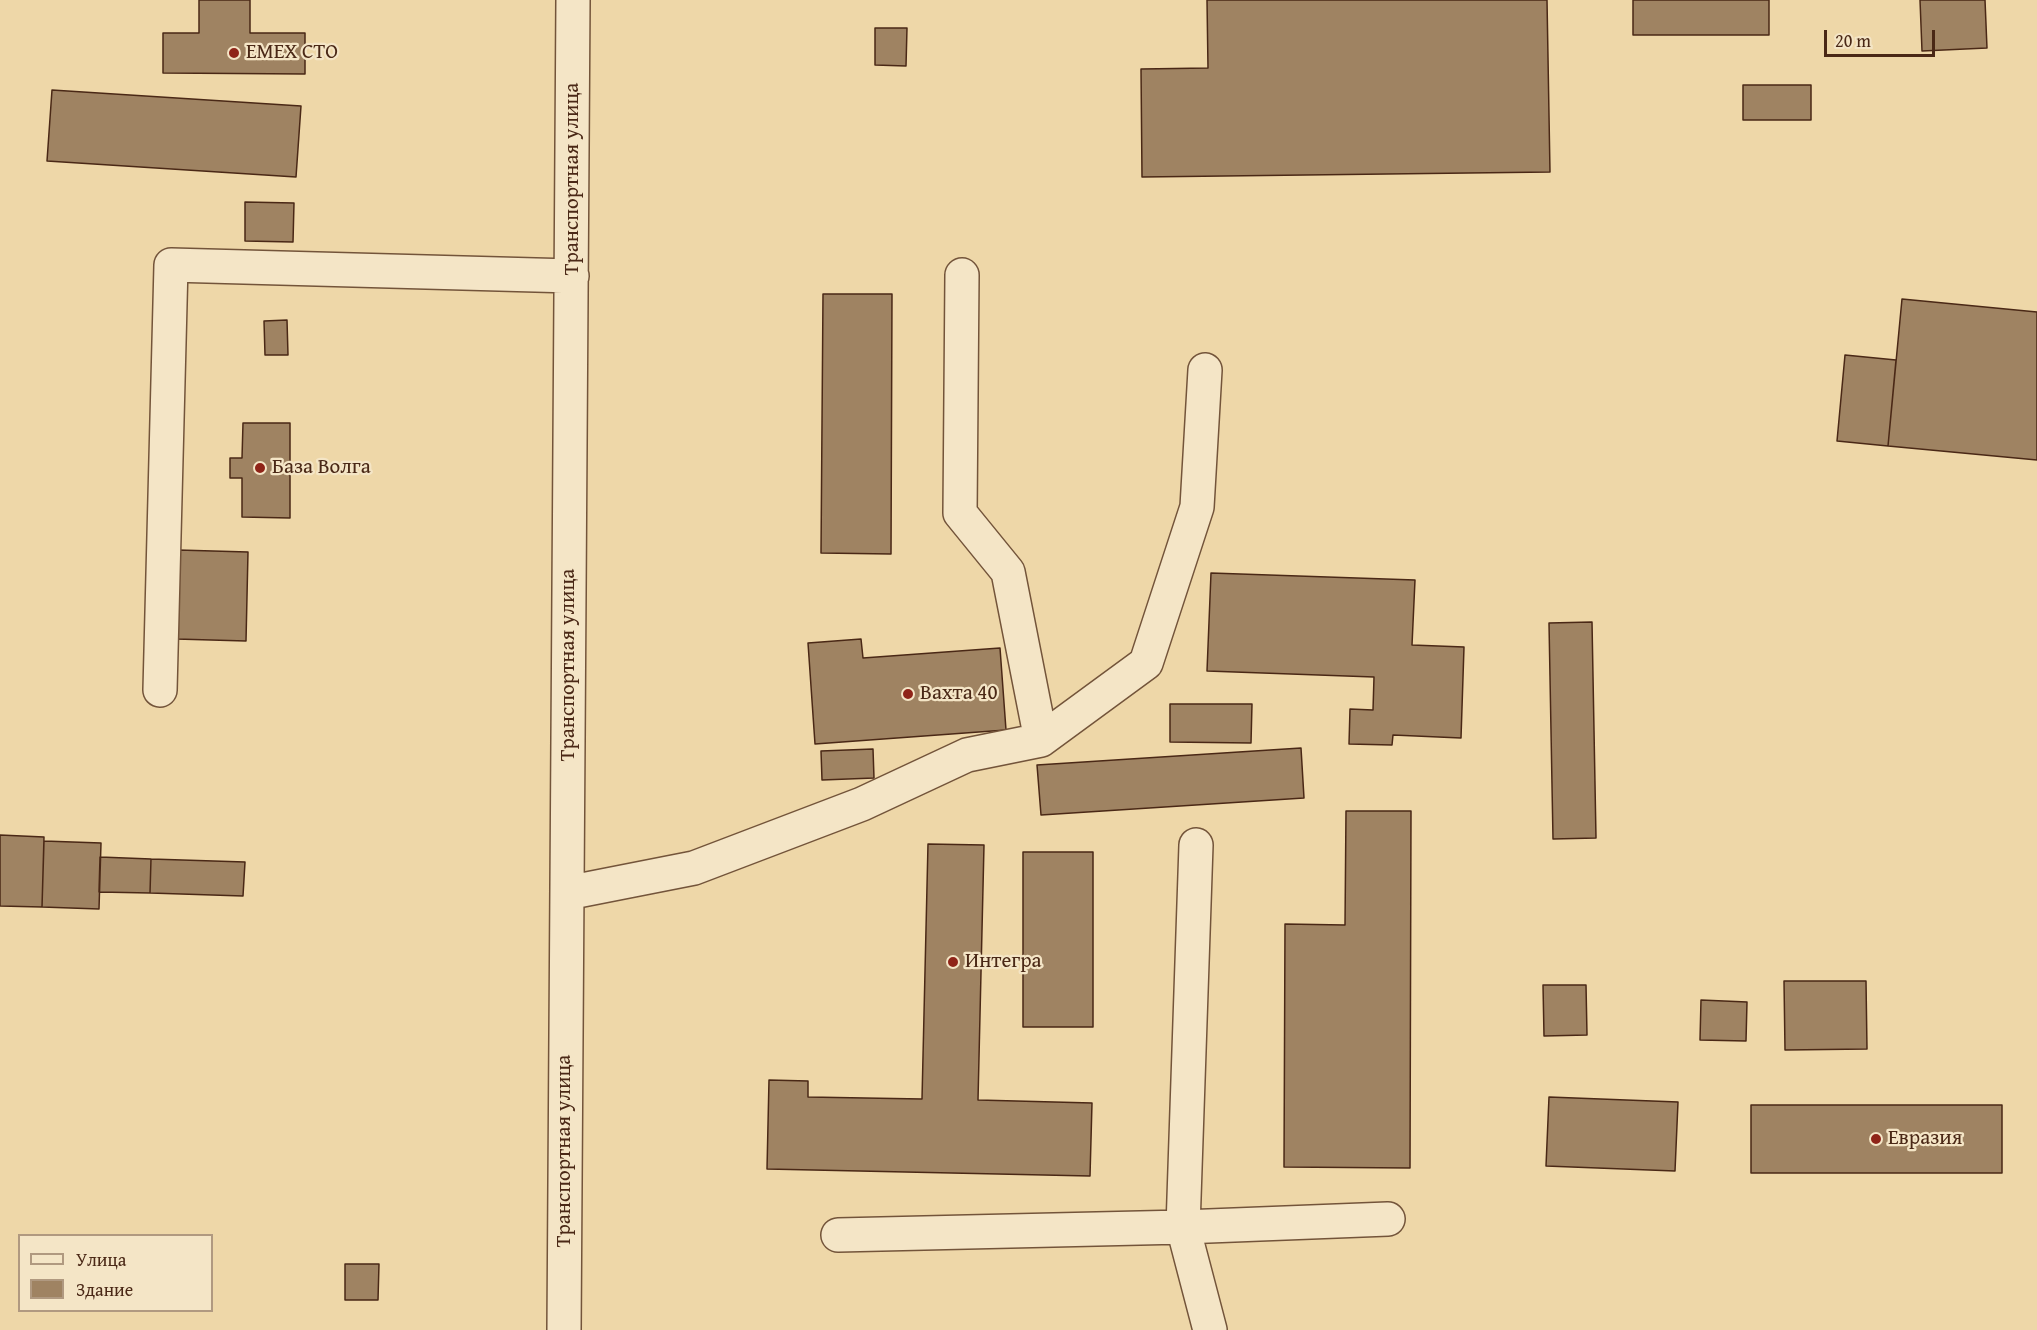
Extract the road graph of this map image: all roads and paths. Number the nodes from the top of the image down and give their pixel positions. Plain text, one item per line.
1 (573, 0) edge
2 (962, 275) dead end
3 (572, 276) junction
4 (1205, 370) dead end
5 (160, 690) dead end
6 (1041, 740) junction
7 (1197, 845) dead end
8 (567, 893) junction
9 (1388, 1219) dead end
10 (1183, 1227) junction
11 (838, 1235) dead end
12 (564, 1330) edge
13 (1210, 1330) edge

1 - 3 street, Транспортная улица
2 - 6 street
3 - 5 street
3 - 8 street, Транспортная улица
4 - 6 street
6 - 8 street
7 - 10 street
8 - 12 street, Транспортная улица
9 - 10 street
10 - 11 street
10 - 13 street

